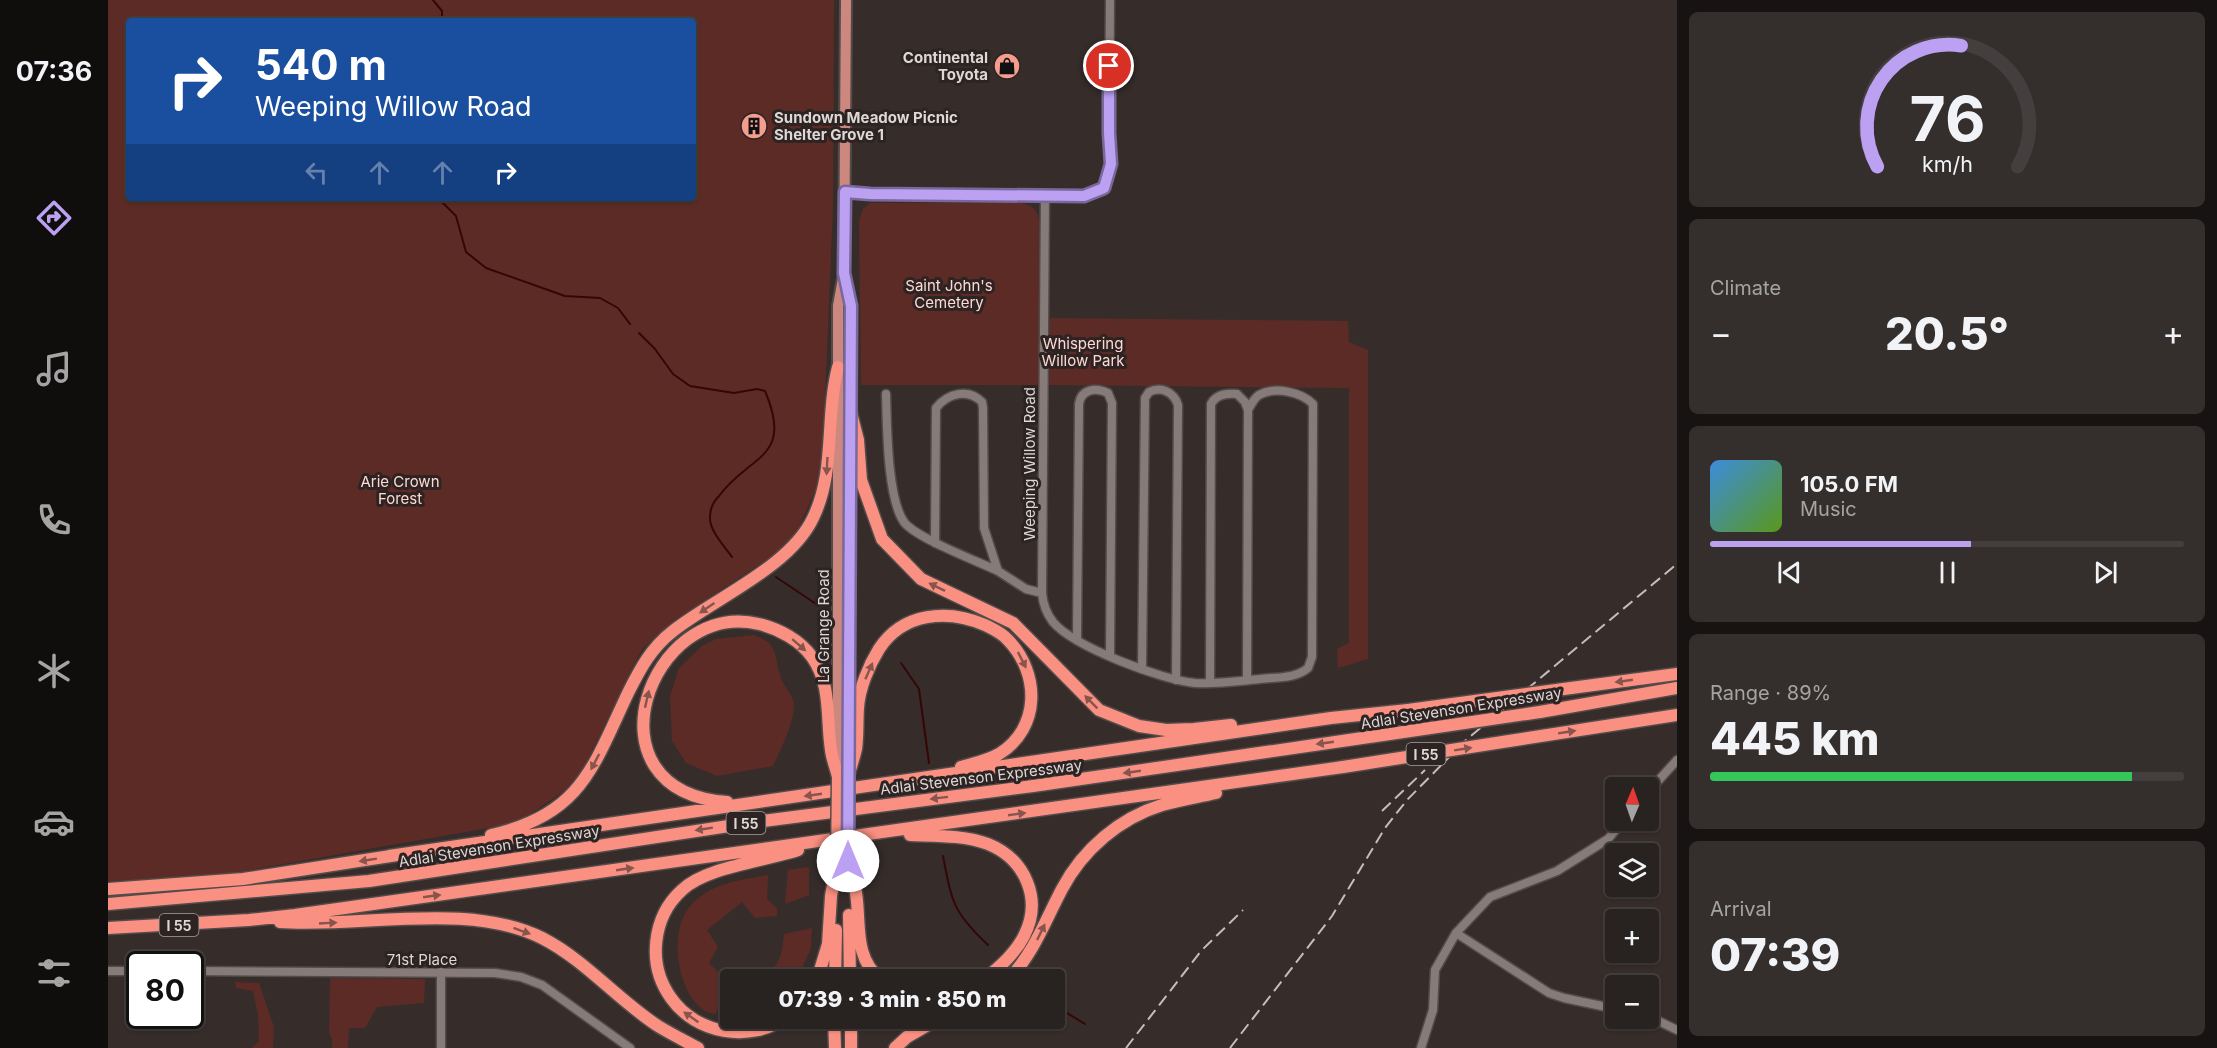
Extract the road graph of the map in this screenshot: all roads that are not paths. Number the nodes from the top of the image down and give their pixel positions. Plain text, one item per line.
1 (846, 0) edge
2 (1110, 0) edge
3 (845, 192) junction
4 (1045, 195) junction
5 (844, 273) junction
6 (838, 367) junction
7 (886, 394) dead end
8 (850, 410) junction
9 (1248, 410) junction
10 (935, 543) junction
11 (998, 571) junction
12 (1042, 592) junction
13 (1077, 639) junction
14 (1110, 656) junction
15 (1142, 669) junction
16 (1677, 675) edge
17 (1176, 680) junction
18 (1248, 680) junction
19 (1210, 683) junction
20 (1677, 688) edge
21 (1675, 715) edge
22 (1331, 718) junction
23 (843, 750) junction
24 (1677, 760) edge
25 (1319, 771) junction
26 (843, 776) junction
27 (1659, 780) edge
28 (890, 784) junction
29 (779, 800) junction
30 (1615, 831) edge
31 (876, 835) junction
32 (814, 842) junction
33 (389, 856) junction
34 (843, 862) junction
35 (108, 889) edge
36 (843, 895) junction
37 (108, 904) edge
38 (249, 920) junction
39 (108, 928) edge
40 (1456, 933) junction
41 (820, 969) edge
42 (836, 969) edge
43 (849, 969) edge
44 (870, 969) edge
45 (997, 969) edge
46 (1017, 969) edge
47 (108, 971) edge
48 (126, 971) edge
49 (204, 971) edge
50 (441, 972) junction
51 (1605, 1007) edge
52 (1659, 1021) edge
53 (763, 1029) edge
54 (834, 1029) edge
55 (851, 1029) edge
56 (921, 1029) edge
57 (1677, 1030) edge
58 (441, 1048) edge
59 (630, 1048) edge
60 (698, 1048) edge
61 (835, 1048) edge
62 (851, 1048) edge
63 (895, 1048) edge
64 (1421, 1048) edge

1 - 3 main road, La Grange Road
2 - 4 street
3 - 4 street
3 - 5 main road, La Grange Road
4 - 12 street, Weeping Willow Road
5 - 6 main road, La Grange Road
5 - 8 main road, La Grange Road
6 - 23 main road, La Grange Road
6 -> 33 highway
7 - 10 street
22 -> 8 highway
8 - 23 main road, La Grange Road
9 - 18 street
9 - 18 street, Weeping Willow Road
9 - 19 street
10 - 11 street
10 - 11 street
11 - 12 street
12 - 13 street, Weeping Willow Road
13 - 14 street, Weeping Willow Road
13 - 14 street
14 - 15 street, Weeping Willow Road
15 - 17 street, Weeping Willow Road
15 - 17 street
16 -> 22 highway, bridge
17 - 19 street, Weeping Willow Road
18 - 19 street, Weeping Willow Road
20 -> 37 highway, Adlai Stevenson Expressway / I 55, bridge
25 -> 21 highway, I 55, bridge
22 - 28 highway
23 - 26 highway
23 - 26 highway
23 -> 28 highway
29 -> 23 highway
24 - 27 street
31 -> 25 highway, I 55
46 -> 25 highway
26 - 34 highway, bridge
28 -> 29 highway
29 - 33 highway
30 - 40 street
31 - 32 highway, I 55
31 - 45 highway
38 -> 32 highway, I 55
53 -> 32 highway
33 -> 35 highway
34 - 36 highway
34 - 36 highway
36 - 41 highway
36 - 42 highway
36 - 43 highway
36 - 44 highway
38 - 39 highway, I 55
38 -> 60 highway
40 - 51 street
40 - 64 street
47 - 48 street
49 - 50 street, 71st Place
50 - 58 street
50 - 59 street, 71st Place
52 - 57 street
54 - 61 highway
55 - 62 highway
56 - 63 highway

